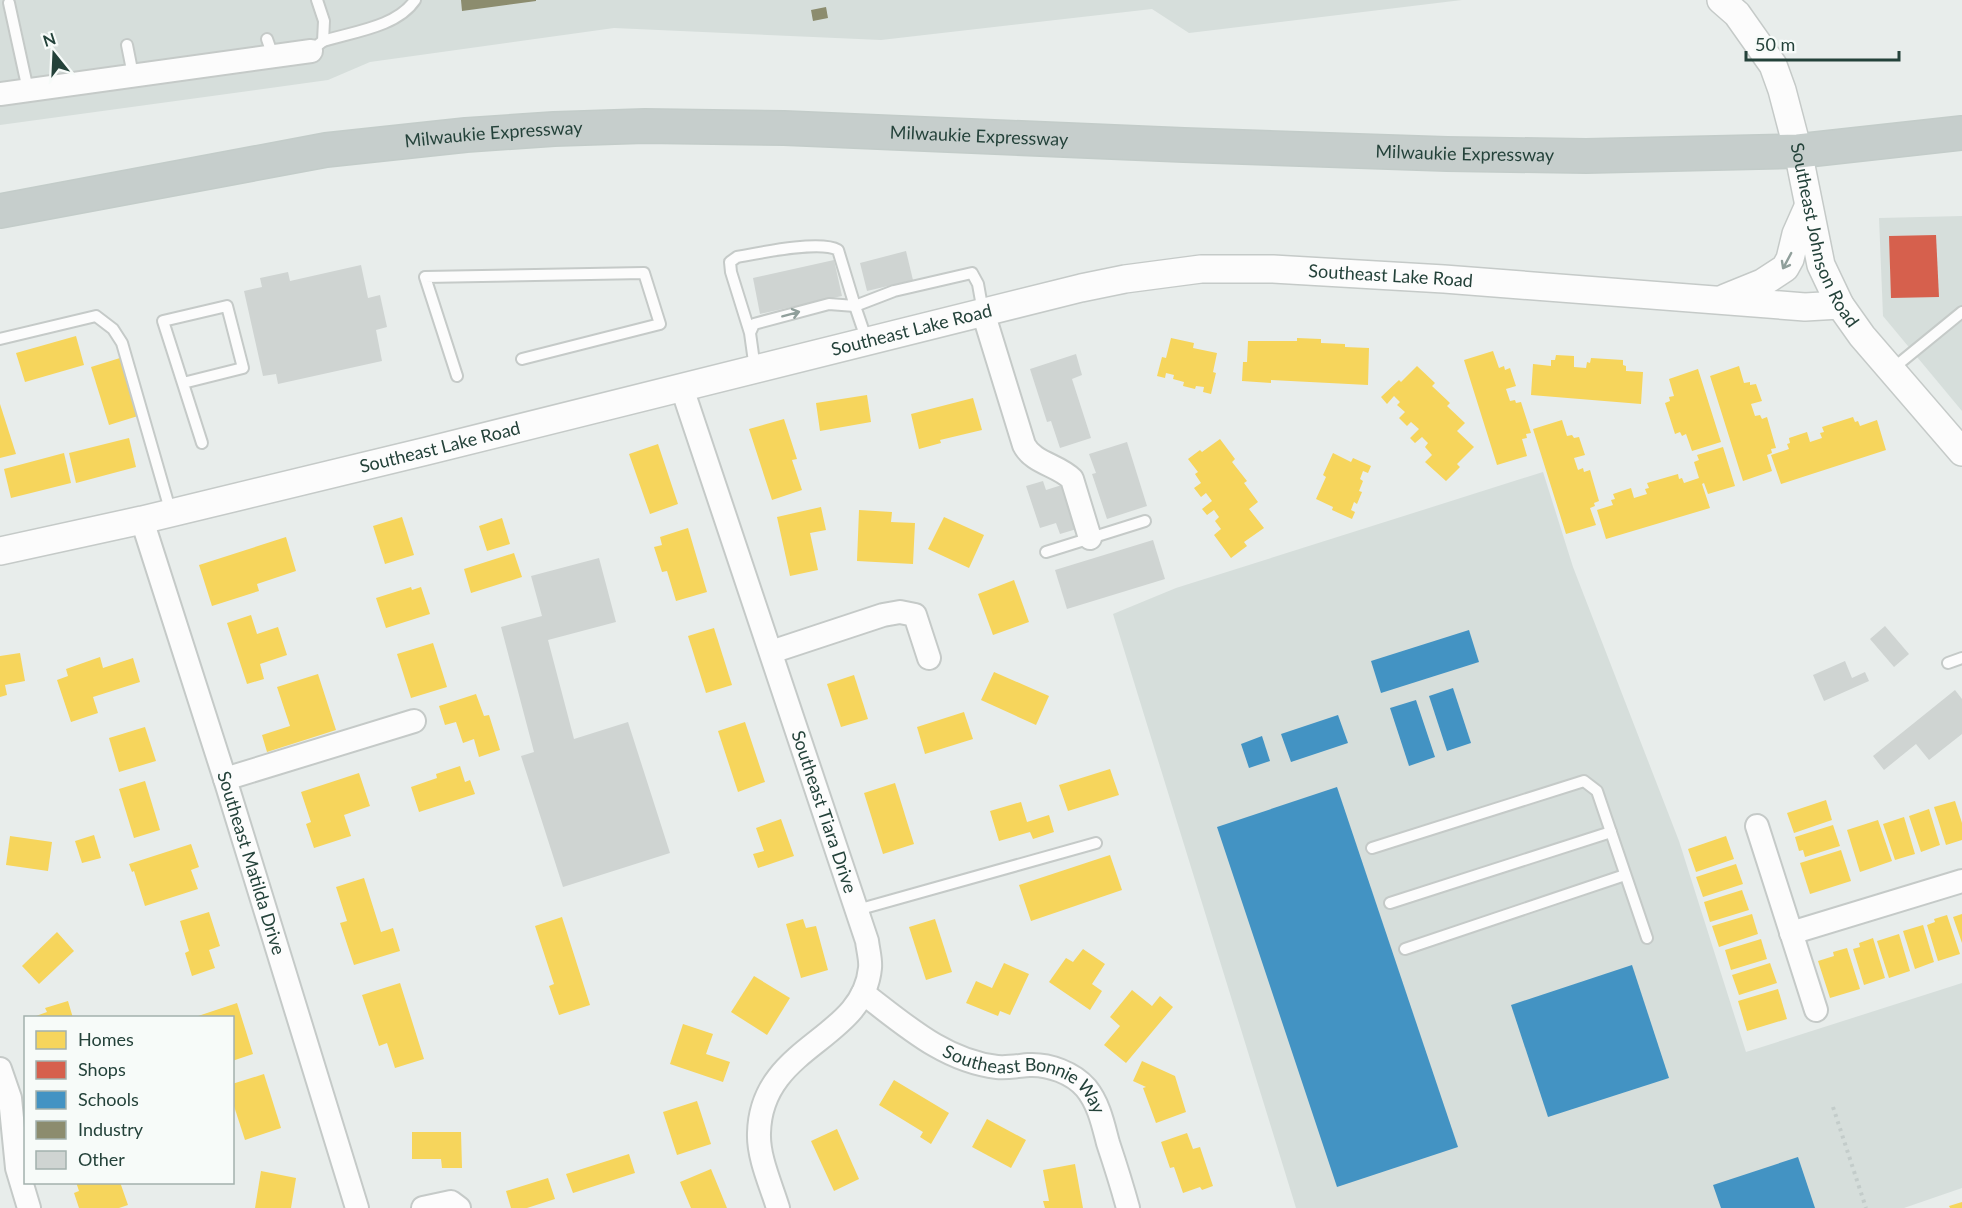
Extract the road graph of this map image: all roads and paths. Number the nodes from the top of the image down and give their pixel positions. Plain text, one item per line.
1 (317, 0) edge
2 (415, 0) edge
3 (1721, 0) edge
4 (9, 3) dead end
5 (127, 45) dead end
6 (317, 46) junction
7 (133, 75) junction
8 (28, 90) junction
9 (0, 94) edge
10 (1962, 133) edge
11 (1798, 151) junction
12 (1808, 207) junction
13 (0, 211) edge
14 (1721, 299) junction
15 (1840, 305) junction
16 (855, 306) junction
17 (983, 312) junction
18 (1962, 312) edge
19 (752, 328) junction
20 (0, 339) edge
21 (867, 342) junction
22 (522, 359) dead end
23 (755, 369) junction
24 (1890, 370) junction
25 (457, 376) dead end
26 (183, 383) junction
27 (682, 388) junction
28 (202, 443) dead end
29 (1962, 452) edge
30 (171, 513) junction
31 (142, 520) junction
32 (1145, 521) dead end
33 (1090, 538) junction
34 (0, 551) edge
35 (1046, 552) dead end
36 (771, 652) junction
37 (929, 658) dead end
38 (1962, 658) edge
39 (1948, 663) dead end
40 (414, 721) dead end
41 (225, 779) junction
42 (1757, 826) dead end
43 (1611, 832) junction
44 (1096, 843) dead end
45 (1372, 848) dead end
46 (1625, 875) junction
47 (1962, 881) edge
48 (1390, 903) dead end
49 (857, 910) junction
50 (1791, 933) junction
51 (1647, 938) dead end
52 (1405, 949) dead end
53 (863, 993) junction
54 (1816, 1010) dead end
55 (0, 1069) edge
56 (1833, 1107) dead end
57 (9, 1171) edge
58 (29, 1208) edge
59 (357, 1208) edge
60 (423, 1208) edge
61 (459, 1208) edge
62 (778, 1208) edge
63 (1128, 1208) edge
64 (1866, 1208) edge

1 - 6 lane
2 - 6 lane
3 - 11 street, Southeast Johnson Road
4 - 8 lane
5 - 7 lane
6 - 7 street
7 - 8 street
8 - 9 street
10 - 11 highway, Milwaukie Expressway
11 - 12 street, Southeast Johnson Road
11 - 13 highway, Milwaukie Expressway
12 -> 14 street
12 - 15 street, Southeast Johnson Road
14 - 15 street, Southeast Lake Road
14 - 17 street, Southeast Lake Road
15 - 24 street, Southeast Johnson Road
16 - 17 lane
19 -> 16 lane
16 - 19 lane
16 - 21 lane
17 - 21 street, Southeast Lake Road
17 - 33 street
18 - 24 lane
19 - 23 lane
20 - 30 lane
21 - 23 street, Southeast Lake Road
22 - 25 lane
23 - 27 street, Southeast Lake Road
24 - 29 street, Southeast Johnson Road
26 - 26 lane
26 - 28 lane
27 - 30 street, Southeast Lake Road
27 - 36 street, Southeast Tiara Drive
30 - 31 street, Southeast Lake Road
31 - 34 street, Southeast Lake Road
31 - 41 street, Southeast Matilda Drive
32 - 33 lane
33 - 35 lane
36 - 37 street
36 - 49 street, Southeast Tiara Drive
38 - 39 lane
40 - 41 street
41 - 59 street, Southeast Matilda Drive
42 - 50 street
43 - 45 lane
43 - 46 lane
43 - 48 lane
44 - 49 lane
46 - 51 lane
46 - 52 lane
47 - 50 street
49 - 53 street, Southeast Tiara Drive
50 - 54 street
53 - 62 street, Southeast Tiara Drive
53 - 63 street, Southeast Bonnie Way
55 - 57 street
56 - 64 path
57 - 58 street
60 - 61 street

